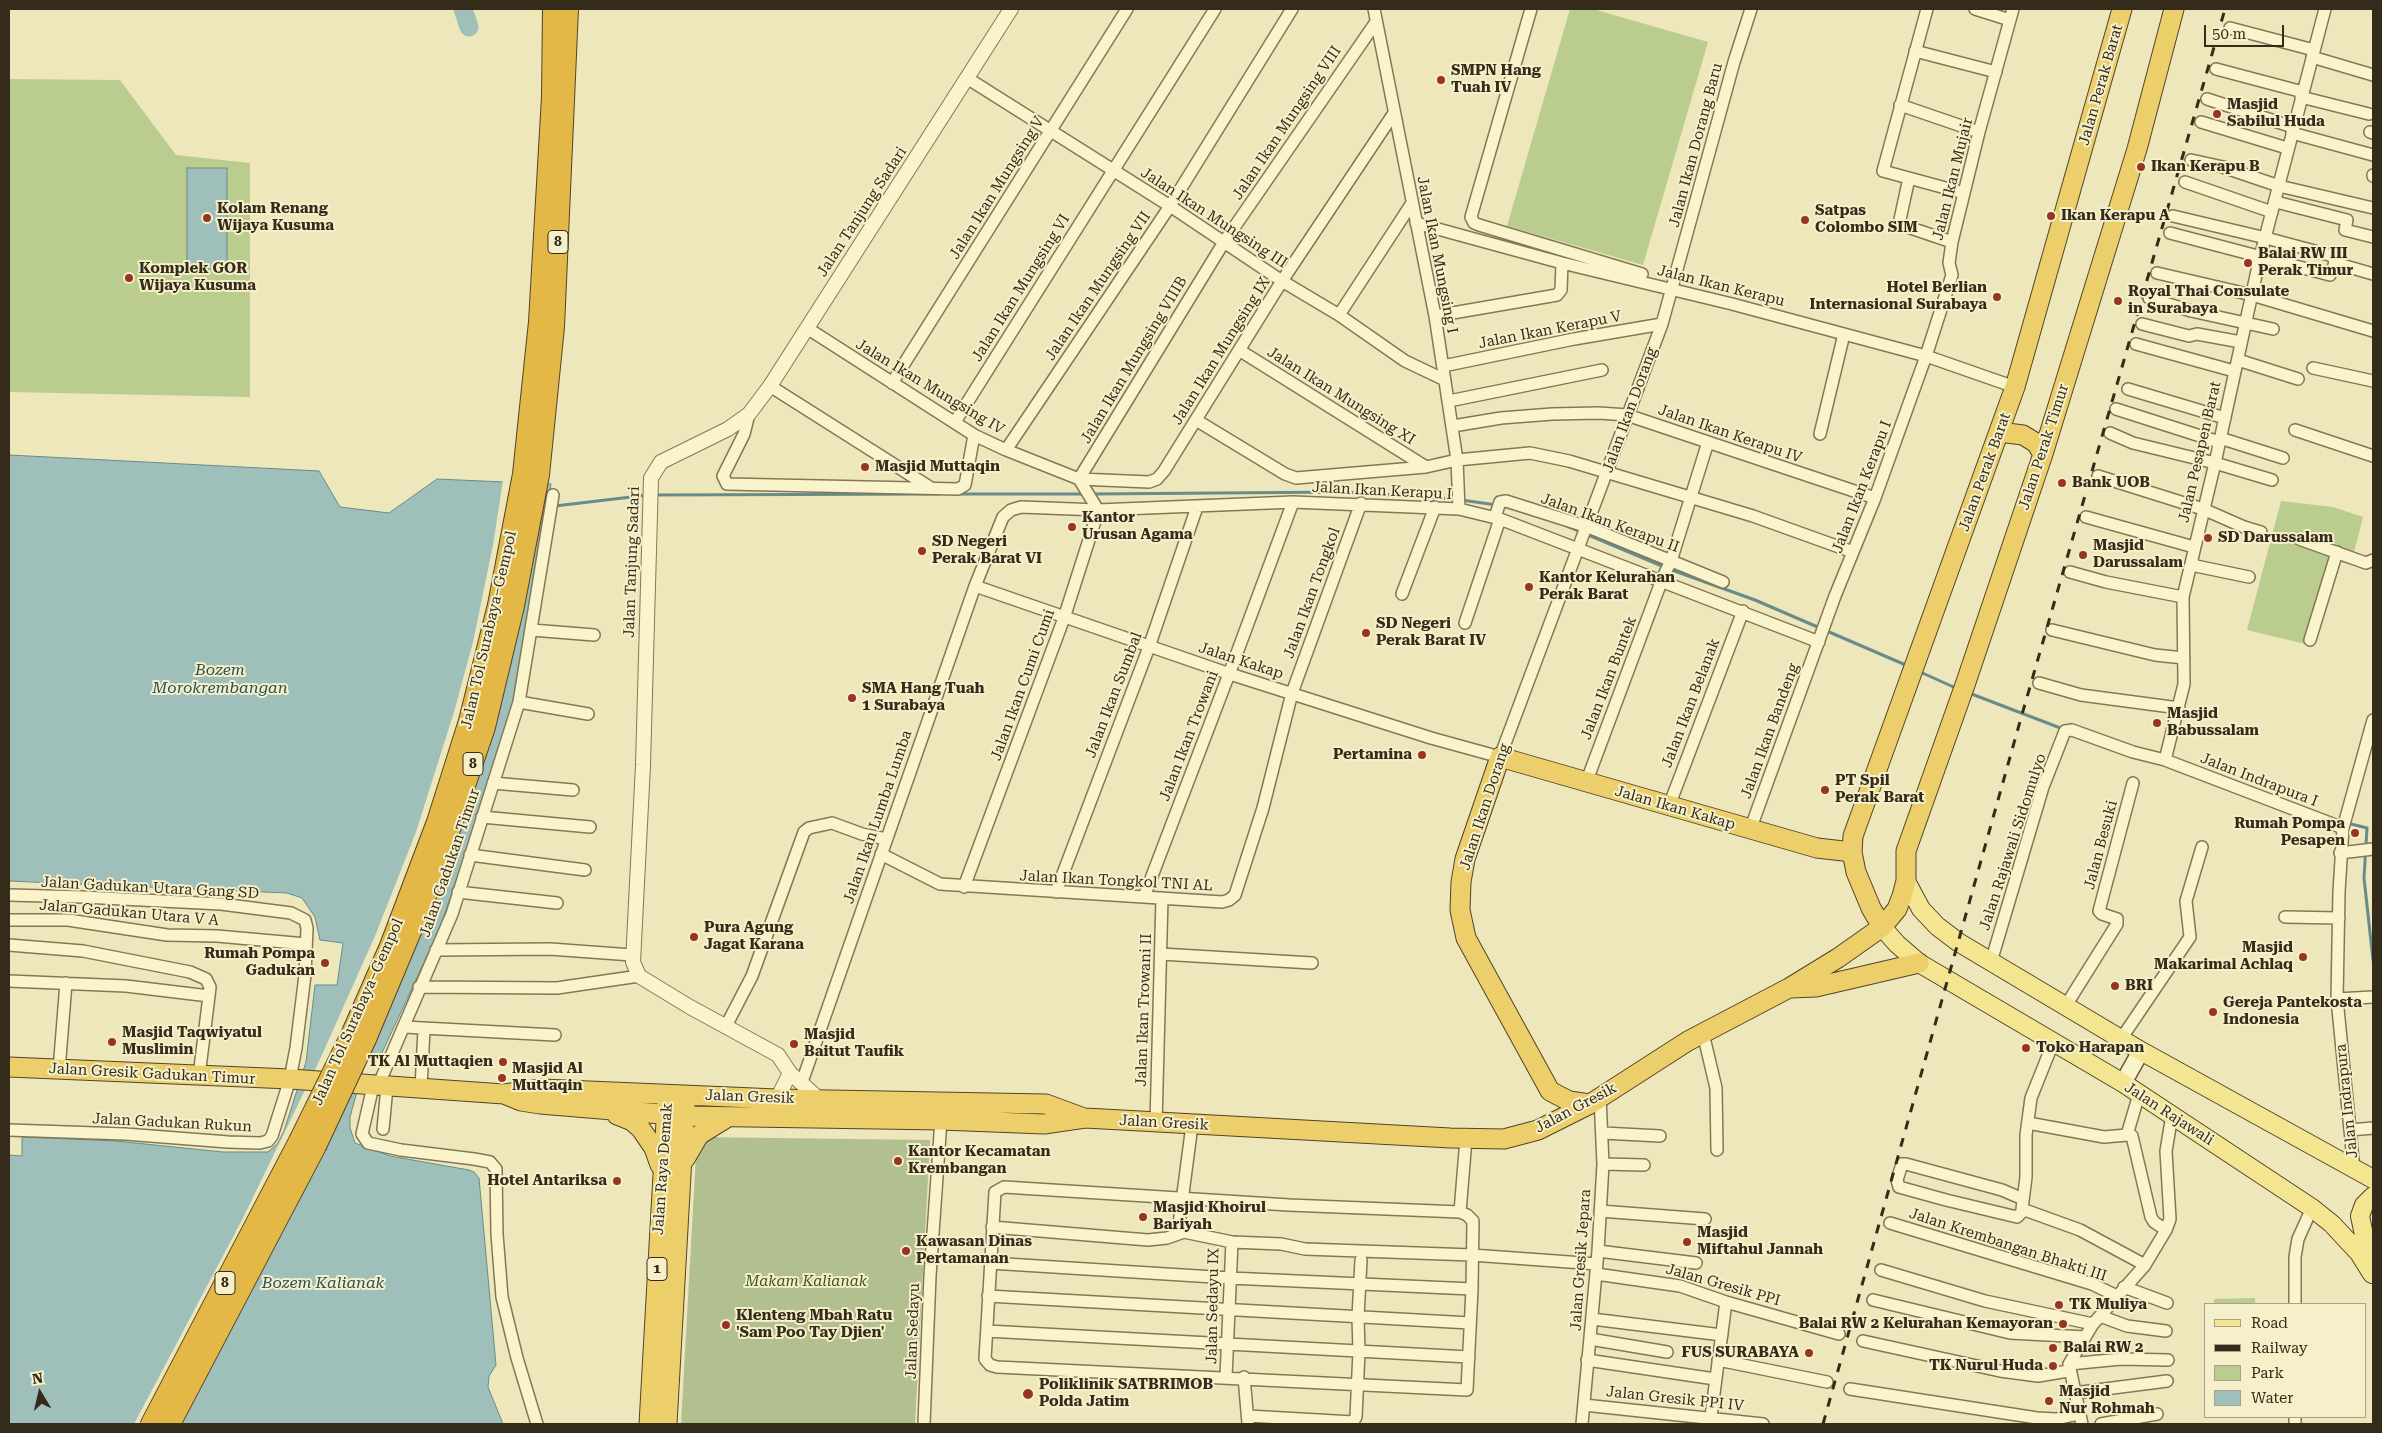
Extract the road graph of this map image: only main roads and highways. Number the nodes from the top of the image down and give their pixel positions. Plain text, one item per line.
1 (554, 9) edge
2 (568, 9) edge
3 (2122, 9) edge
4 (2174, 9) edge
5 (1999, 432) junction
6 (2042, 454) junction
7 (531, 475) junction
8 (1500, 757) joint
9 (1852, 852) junction
10 (1906, 881) junction
11 (1882, 927) junction
12 (1919, 963) junction
13 (1790, 988) junction
14 (2141, 1051) junction
15 (9, 1067) edge
16 (292, 1080) joint
17 (2123, 1084) junction
18 (1550, 1091) junction
19 (504, 1094) junction
20 (677, 1095) junction
21 (1595, 1101) junction
22 (609, 1112) junction
23 (666, 1114) junction
24 (685, 1116) junction
25 (730, 1117) junction
26 (1085, 1118) junction
27 (1538, 1130) junction
28 (681, 1168) junction
29 (662, 1169) junction
30 (2373, 1179) edge
31 (2373, 1196) edge
32 (2373, 1275) edge
33 (150, 1424) edge
34 (170, 1424) edge
35 (649, 1424) edge
36 (667, 1424) edge

1 - 7 highway, Jalan Tol Surabaya–Gempol / 8
2 - 7 highway, Jalan Tol Surabaya–Gempol / 8
3 - 5 highway, Jalan Perak Barat
4 - 6 highway, Jalan Perak Timur
5 - 6 highway
5 - 9 highway, Jalan Perak Barat
6 - 10 highway, Jalan Perak Timur
7 - 33 highway, Jalan Tol Surabaya–Gempol / 8, bridge
7 - 34 highway, Jalan Tol Surabaya–Gempol / 8, bridge
8 - 9 highway, Jalan Ikan Kakap
8 - 18 highway, Jalan Ikan Dorang
9 - 11 highway, Jalan Perak Barat
10 - 11 highway, Jalan Gresik
10 - 14 main road
11 - 12 main road, Jalan Rajawali
11 - 13 highway, Jalan Gresik
12 - 13 highway
12 - 17 main road, Jalan Rajawali
13 - 21 highway, Jalan Gresik
14 - 17 main road
14 - 30 main road
15 - 16 highway, Jalan Gresik Gadukan Timur
16 - 19 highway, Jalan Gresik, bridge
17 - 32 main road, Jalan Rajawali
18 - 21 highway
18 - 27 highway
19 - 20 highway, Jalan Gresik
19 - 22 highway, Jalan Gresik
20 - 23 highway, Jalan Raya Demak
20 - 24 highway, Jalan Raya Demak / 1
20 - 26 highway, Jalan Gresik
21 - 27 highway, Jalan Gresik
22 - 23 highway, Jalan Gresik
22 - 29 highway
23 - 24 highway, Jalan Gresik
23 - 29 highway, Jalan Raya Demak / 1
24 - 25 highway, Jalan Gresik
24 - 28 highway, Jalan Raya Demak / 1
25 - 26 highway, Jalan Gresik
25 - 28 highway
26 - 27 highway, Jalan Gresik
28 - 36 highway, Jalan Raya Demak / 1
29 - 35 highway, Jalan Raya Demak / 1
31 - 32 main road, Jalan Rajawali

